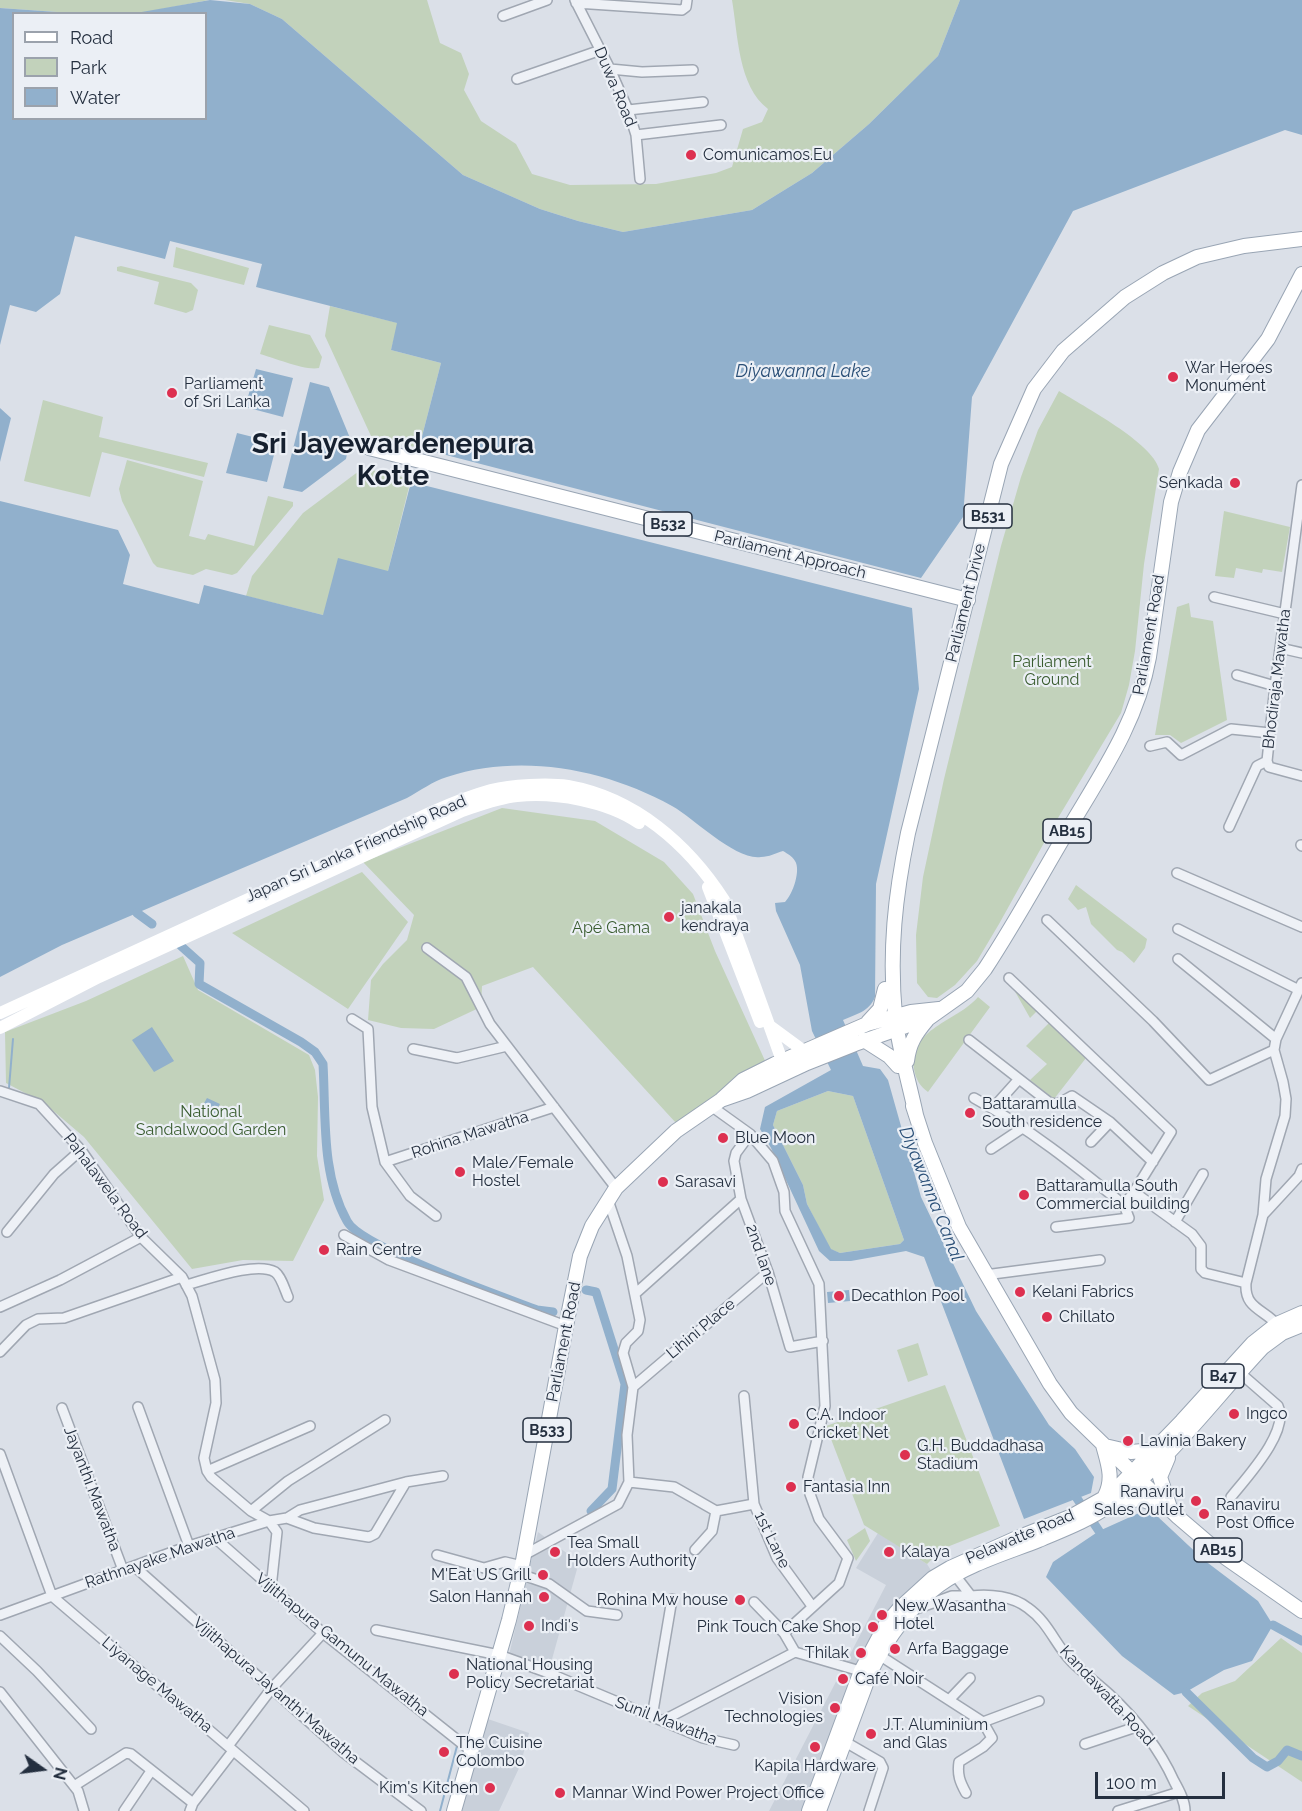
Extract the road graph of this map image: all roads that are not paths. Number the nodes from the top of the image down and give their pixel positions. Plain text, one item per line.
1 (547, 0) edge
2 (687, 0) edge
3 (575, 2) edge
4 (503, 16) dead end
5 (601, 50) junction
6 (610, 69) junction
7 (693, 70) dead end
8 (517, 79) dead end
9 (703, 102) dead end
10 (628, 110) junction
11 (721, 125) dead end
12 (636, 135) junction
13 (640, 179) dead end
14 (1302, 239) edge
15 (1302, 274) edge
16 (1298, 293) edge
17 (368, 453) dead end
18 (1302, 485) edge
19 (1298, 533) edge
20 (1214, 597) dead end
21 (967, 604) junction
22 (1285, 614) junction
23 (1280, 648) junction
24 (1302, 653) edge
25 (1238, 675) dead end
26 (1275, 686) junction
27 (1270, 733) junction
28 (1150, 746) dead end
29 (1267, 761) junction
30 (1302, 776) edge
31 (1229, 827) dead end
32 (1177, 873) dead end
33 (1047, 920) dead end
34 (1302, 927) edge
35 (1178, 929) dead end
36 (428, 948) dead end
37 (892, 959) junction
38 (1178, 959) dead end
39 (1009, 978) dead end
40 (1300, 986) edge
41 (885, 989) junction
42 (941, 1009) junction
43 (0, 1013) edge
44 (890, 1016) junction
45 (352, 1018) dead end
46 (929, 1018) junction
47 (867, 1024) junction
48 (769, 1026) junction
49 (0, 1028) edge
50 (893, 1031) junction
51 (1276, 1039) junction
52 (969, 1040) dead end
53 (860, 1042) junction
54 (507, 1046) junction
55 (413, 1049) dead end
56 (1274, 1050) junction
57 (807, 1054) junction
58 (781, 1068) junction
59 (902, 1068) junction
60 (1019, 1079) junction
61 (1, 1093) edge
62 (974, 1098) dead end
63 (716, 1103) junction
64 (554, 1107) junction
65 (993, 1108) junction
66 (1110, 1122) junction
67 (1024, 1127) junction
68 (750, 1134) junction
69 (1091, 1142) dead end
70 (991, 1149) dead end
71 (81, 1150) junction
72 (385, 1162) junction
73 (1153, 1162) junction
74 (1302, 1169) edge
75 (1203, 1174) dead end
76 (616, 1188) junction
77 (1134, 1192) junction
78 (741, 1199) junction
79 (608, 1200) junction
80 (1124, 1205) junction
81 (1263, 1215) junction
82 (436, 1216) dead end
83 (1176, 1222) junction
84 (1056, 1227) dead end
85 (7, 1232) dead end
86 (344, 1235) dead end
87 (141, 1237) junction
88 (1100, 1260) dead end
89 (768, 1272) junction
90 (985, 1275) junction
91 (184, 1281) junction
92 (1246, 1283) junction
93 (636, 1293) junction
94 (288, 1297) dead end
95 (0, 1307) edge
96 (1302, 1313) edge
97 (1302, 1324) edge
98 (566, 1326) junction
99 (1280, 1328) junction
100 (823, 1341) junction
101 (0, 1352) edge
102 (1239, 1372) junction
103 (633, 1387) junction
104 (744, 1396) dead end
105 (138, 1407) dead end
106 (62, 1408) dead end
107 (385, 1420) dead end
108 (310, 1426) dead end
109 (1103, 1445) junction
110 (1154, 1450) junction
111 (1171, 1450) junction
112 (0, 1454) edge
113 (207, 1471) junction
114 (443, 1476) dead end
115 (1136, 1477) junction
116 (406, 1482) junction
117 (629, 1482) junction
118 (1231, 1497) dead end
119 (1105, 1502) junction
120 (754, 1504) junction
121 (1170, 1510) junction
122 (250, 1511) junction
123 (716, 1511) junction
124 (287, 1518) junction
125 (269, 1521) junction
126 (215, 1538) junction
127 (189, 1546) junction
128 (695, 1551) dead end
129 (437, 1556) dead end
130 (522, 1565) junction
131 (134, 1566) junction
132 (123, 1570) junction
133 (952, 1572) junction
134 (271, 1588) junction
135 (52, 1596) junction
136 (971, 1596) junction
137 (672, 1599) dead end
138 (754, 1602) dead end
139 (812, 1606) junction
140 (1302, 1611) edge
141 (909, 1612) junction
142 (0, 1615) edge
143 (617, 1615) dead end
144 (376, 1630) dead end
145 (323, 1633) junction
146 (784, 1633) junction
147 (0, 1636) edge
148 (795, 1652) junction
149 (499, 1655) junction
150 (879, 1655) junction
151 (865, 1672) junction
152 (970, 1678) dead end
153 (272, 1688) junction
154 (0, 1692) edge
155 (949, 1700) junction
156 (1039, 1701) dead end
157 (652, 1717) junction
158 (664, 1720) junction
159 (983, 1722) junction
160 (1139, 1726) junction
161 (91, 1729) dead end
162 (842, 1740) junction
163 (1085, 1744) dead end
164 (734, 1745) dead end
165 (231, 1748) junction
166 (470, 1750) junction
167 (151, 1771) junction
168 (74, 1786) junction
169 (966, 1792) dead end
170 (1179, 1792) junction
171 (191, 1807) edge
172 (84, 1811) edge
173 (124, 1811) edge
174 (304, 1811) edge
175 (421, 1811) edge
176 (454, 1811) edge
177 (809, 1811) edge
178 (819, 1811) edge
179 (869, 1811) edge
180 (1118, 1811) edge
181 (1185, 1811) edge

1 - 4 street
2 - 3 street
3 - 5 street, Duwa Road
5 - 6 street, Duwa Road
5 - 8 street
6 - 7 street
6 - 10 street, Duwa Road
9 - 10 street
10 - 12 street, Duwa Road
11 - 12 street
12 - 13 street, Duwa Road
14 - 21 main road, Parliament Drive / B531
15 - 16 main road, Parliament Road / AB15
16 - 42 main road, Parliament Road / AB15
17 - 21 main road, Parliament Approach / B532
18 - 19 street, Bhodiraja Mawatha
19 - 22 street, Bhodiraja Mawatha
20 - 22 street
21 - 37 main road, Parliament Drive / B531
22 - 23 street, Bhodiraja Mawatha
23 - 24 street
23 - 26 street, Bhodiraja Mawatha
25 - 26 street
26 - 27 street, Bhodiraja Mawatha
27 - 28 street
27 - 29 street, Bhodiraja Mawatha
29 - 30 street, Bhodiraja Mawatha
29 - 31 street
32 - 34 street
33 - 56 street
35 - 40 street
36 - 54 street, Rohina Mawatha
37 - 41 main road, Parliament Drive / B531
37 - 44 main road, Parliament Drive / B531
38 - 51 street
39 - 73 street
40 - 51 street
41 - 44 main road, Parliament Drive / B531
41 - 47 main road, B531
42 - 44 main road, Parliament Road / AB15
42 - 46 main road, Parliament Road / AB15
43 - 48 main road, Japan Sri Lanka Friendship Road
44 - 47 main road, Parliament Road / B533
44 - 50 main road, AB15
45 - 72 street
46 - 50 main road, Parliament Road / AB15
46 - 59 main road
47 - 57 main road, Parliament Road / B533
48 - 57 main road
48 - 58 main road, Japan Sri Lanka Friendship Road
49 - 58 main road, Japan Sri Lanka Friendship Road
50 - 53 main road, Parliament Road / B533
50 - 59 main road, AB15
51 - 56 street
52 - 60 street
53 - 57 main road, Parliament Road / B533
53 - 59 main road
54 - 55 street
54 - 64 street, Rohina Mawatha
56 - 81 street
57 - 58 main road, Parliament Road / B533
58 - 63 main road, Parliament Road / B533
59 - 90 main road, AB15
60 - 65 street
60 - 66 street
61 - 71 street, Pahalawela Road
62 - 65 street
63 - 68 street
63 - 76 main road, Parliament Road / B533
64 - 72 street, Rohina Mawatha
64 - 76 street, Rohina Mawatha
65 - 67 street
66 - 69 street
66 - 73 street
67 - 70 street
67 - 80 street
68 - 78 street, 2nd lane
68 - 100 street
71 - 85 street
71 - 87 street, Pahalawela Road
72 - 82 street
73 - 77 street
74 - 81 street
75 - 83 street
76 - 79 main road, Parliament Road / B533
77 - 80 street
77 - 83 street
78 - 89 street, 2nd lane
78 - 93 street
79 - 93 street
79 - 98 main road, Parliament Road / B533
80 - 84 street
81 - 92 street
83 - 92 street
86 - 98 street
87 - 91 street, Pahalawela Road
87 - 95 street
88 - 90 street
89 - 100 street, 2nd lane
89 - 103 street, Lihini Place
90 - 109 main road, AB15
91 - 94 street
91 - 101 street
91 - 113 street, Pahalawela Road
92 - 99 street
93 - 103 street
96 - 99 main road, Pelawatte Road / B47
97 - 99 main road, Pelawatte Road / B47
98 - 130 main road, Parliament Road / B533
99 - 102 main road, Pelawatte Road / B47
99 - 110 main road, Pelawatte Road / B47
100 - 139 street
102 - 111 main road, Pelawatte Road / B47
102 - 118 street
103 - 117 street
104 - 120 street, 1st Lane
105 - 127 street
106 - 132 street, Jayanthi Mawatha
107 - 122 street
108 - 113 street
109 - 110 main road
109 - 115 main road, AB15
109 - 119 main road
110 - 115 main road, Pelawatte Road / B47
111 - 115 main road, Pelawatte Road / B47
111 - 121 main road
112 - 135 street
113 - 122 street
114 - 116 street
115 - 119 main road, Pelawatte Road / B47
115 - 121 main road, AB15
116 - 124 street
116 - 124 street
117 - 123 street
117 - 130 street
119 - 121 main road
119 - 133 main road, Pelawatte Road / B47
120 - 123 street
120 - 139 street, 1st Lane
121 - 140 main road, AB15
122 - 125 street
123 - 128 street
124 - 125 street, Rathnayake Mawatha
125 - 126 street, Rathnayake Mawatha
125 - 134 street
126 - 127 street, Rathnayake Mawatha
126 - 134 street, Vijithapura Gamunu Mawatha
127 - 131 street, Rathnayake Mawatha
129 - 130 street
130 - 143 street
130 - 149 main road, Parliament Road / B533
131 - 132 street, Rathnayake Mawatha
131 - 153 street, Vijithapura Jayanthi Mawatha
132 - 135 street, Rathnayake Mawatha
133 - 136 street
133 - 141 main road, Pelawatte Road / B47
133 - 151 main road, Pelawatte Road / B47
134 - 145 street, Vijithapura Gamunu Mawatha
135 - 142 street
135 - 165 street, Liyanage Mawatha
136 - 141 street, Kandawatta Road
136 - 160 street, Kandawatta Road
137 - 157 street
138 - 146 street
139 - 146 street
141 - 150 main road, Pelawatte Road / B47
144 - 149 street, Sunil Mawatha
145 - 153 street
145 - 166 street, Vijithapura Gamunu Mawatha
146 - 148 street
147 - 161 street
148 - 151 street
148 - 158 street
149 - 157 street, Sunil Mawatha
149 - 166 main road, Parliament Road / B533
150 - 151 main road, Pelawatte Road / B47
150 - 155 street
151 - 162 main road, Pelawatte Road / B47
152 - 155 street
153 - 165 street
153 - 175 street, Vijithapura Jayanthi Mawatha
154 - 168 street
155 - 159 street
156 - 159 street
157 - 158 street, Sunil Mawatha
158 - 164 street, Sunil Mawatha
159 - 169 street
160 - 163 street
160 - 170 street, Kandawatta Road
162 - 177 main road, Pelawatte Road / B47
162 - 178 main road, Pelawatte Road / B47
162 - 179 street
165 - 171 street
165 - 174 street, Liyanage Mawatha
166 - 176 main road, Parliament Road / B533
167 - 168 street
167 - 171 street
167 - 173 street
168 - 172 street
170 - 180 street
170 - 181 street, Kandawatta Road

